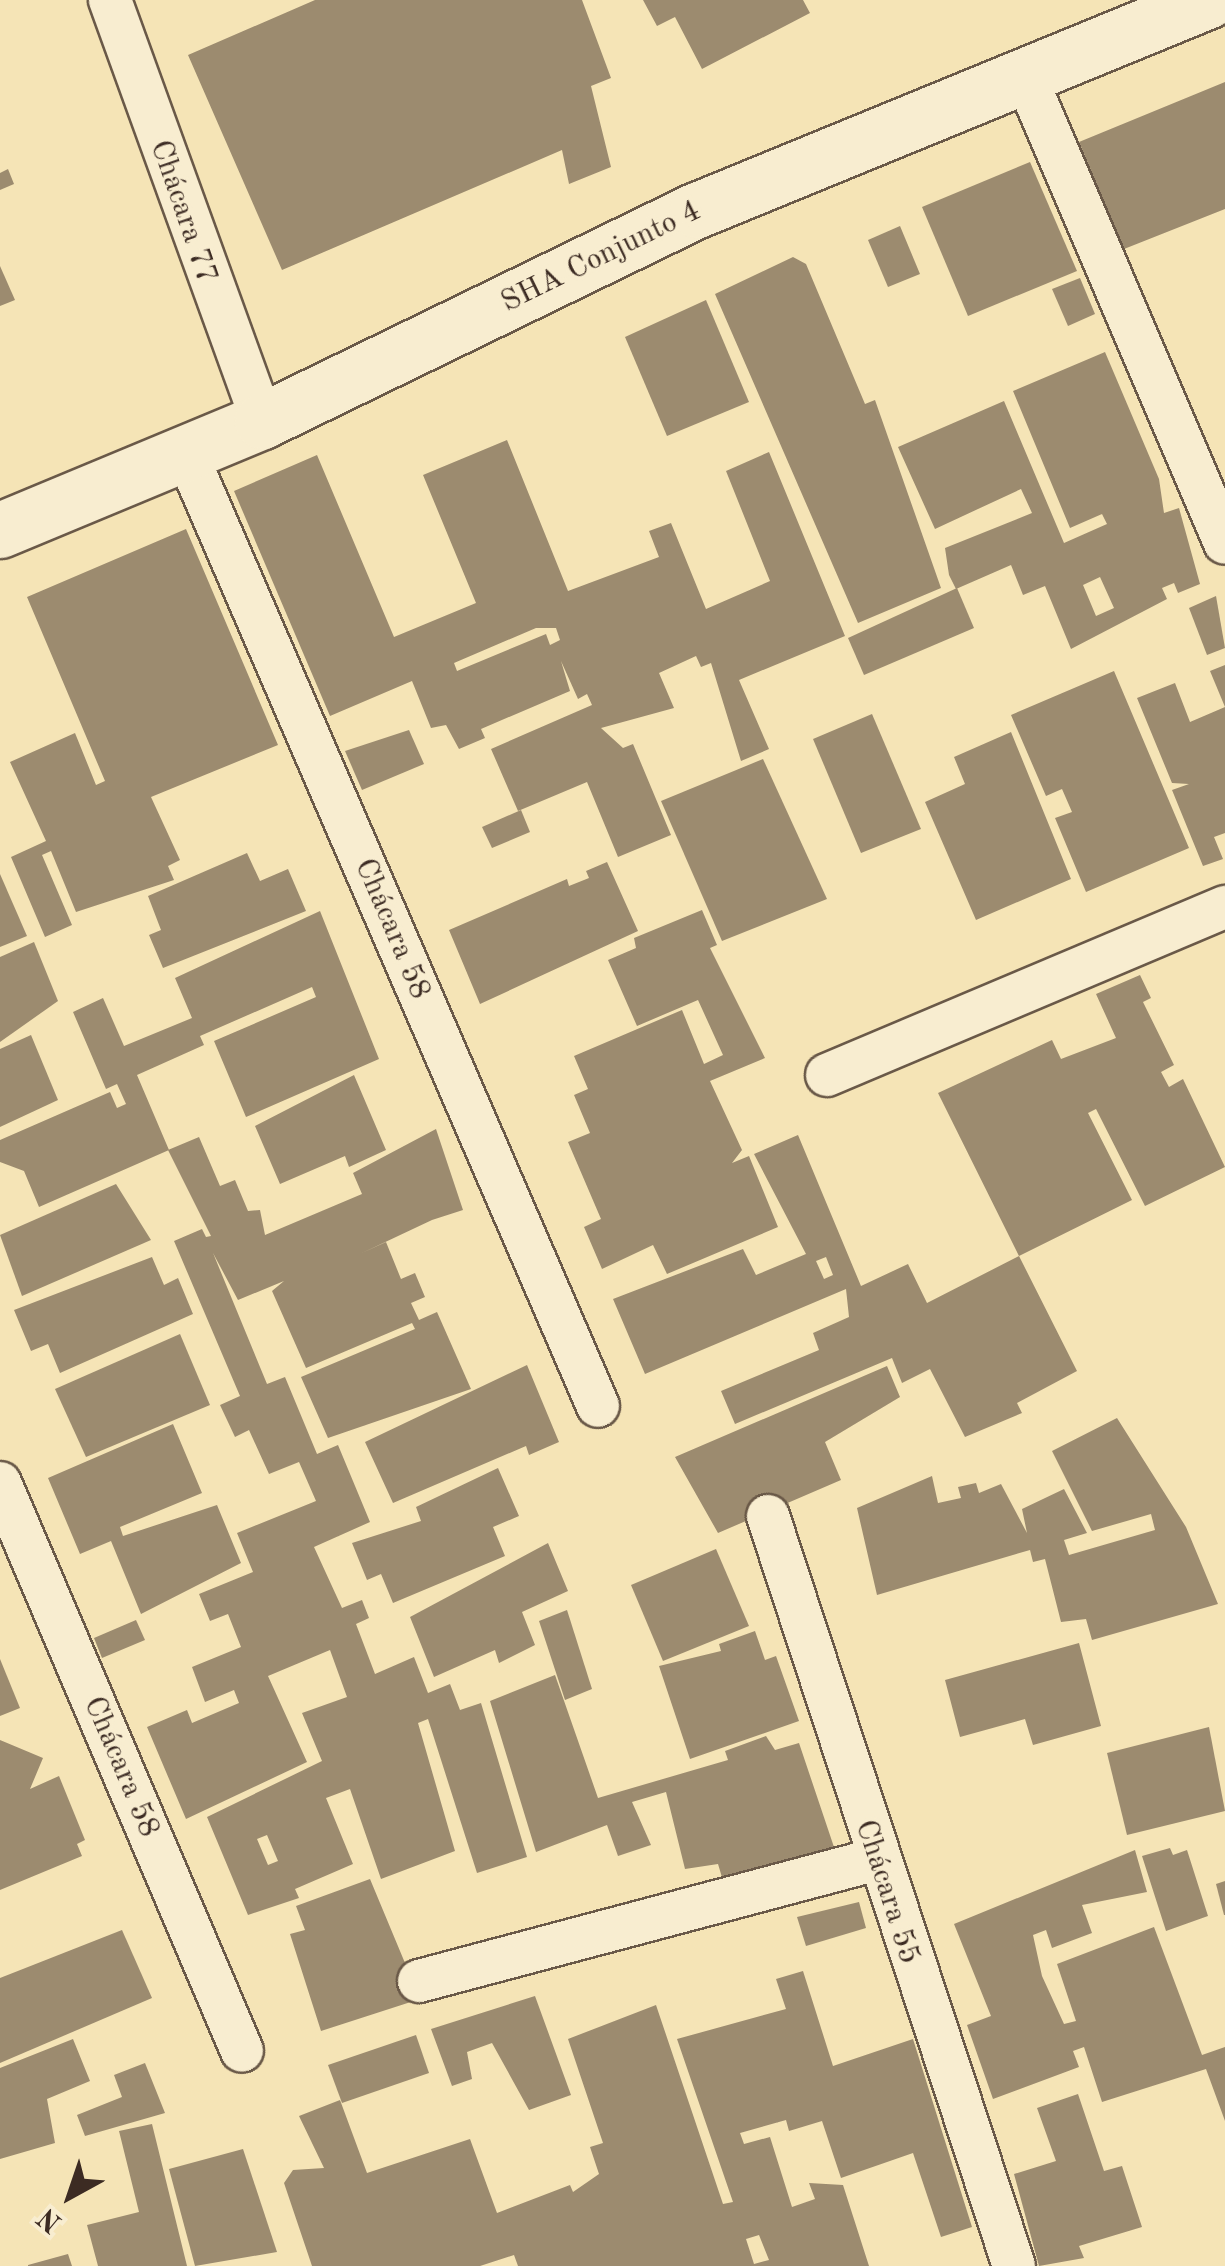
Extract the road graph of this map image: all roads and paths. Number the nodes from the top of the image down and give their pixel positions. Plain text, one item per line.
1 (110, 0) edge
2 (1210, 0) edge
3 (1023, 72) junction
4 (262, 421) junction
5 (186, 452) junction
6 (0, 530) edge
7 (1225, 544) edge
8 (1225, 907) edge
9 (827, 1075) dead end
10 (598, 1406) dead end
11 (0, 1483) edge
12 (768, 1516) dead end
13 (875, 1860) junction
14 (419, 1981) dead end
15 (242, 2051) dead end
16 (1014, 2266) edge

1 - 4 street, Chácara 77
2 - 3 street, SHA Conjunto 4
3 - 4 street, SHA Conjunto 4
3 - 7 street
4 - 5 street, SHA Conjunto 4
5 - 6 street, SHA Conjunto 4
5 - 10 street, Chácara 58
8 - 9 street
11 - 15 street, Chácara 58
12 - 13 street, Chácara 55
13 - 14 street
13 - 16 street, Chácara 55

